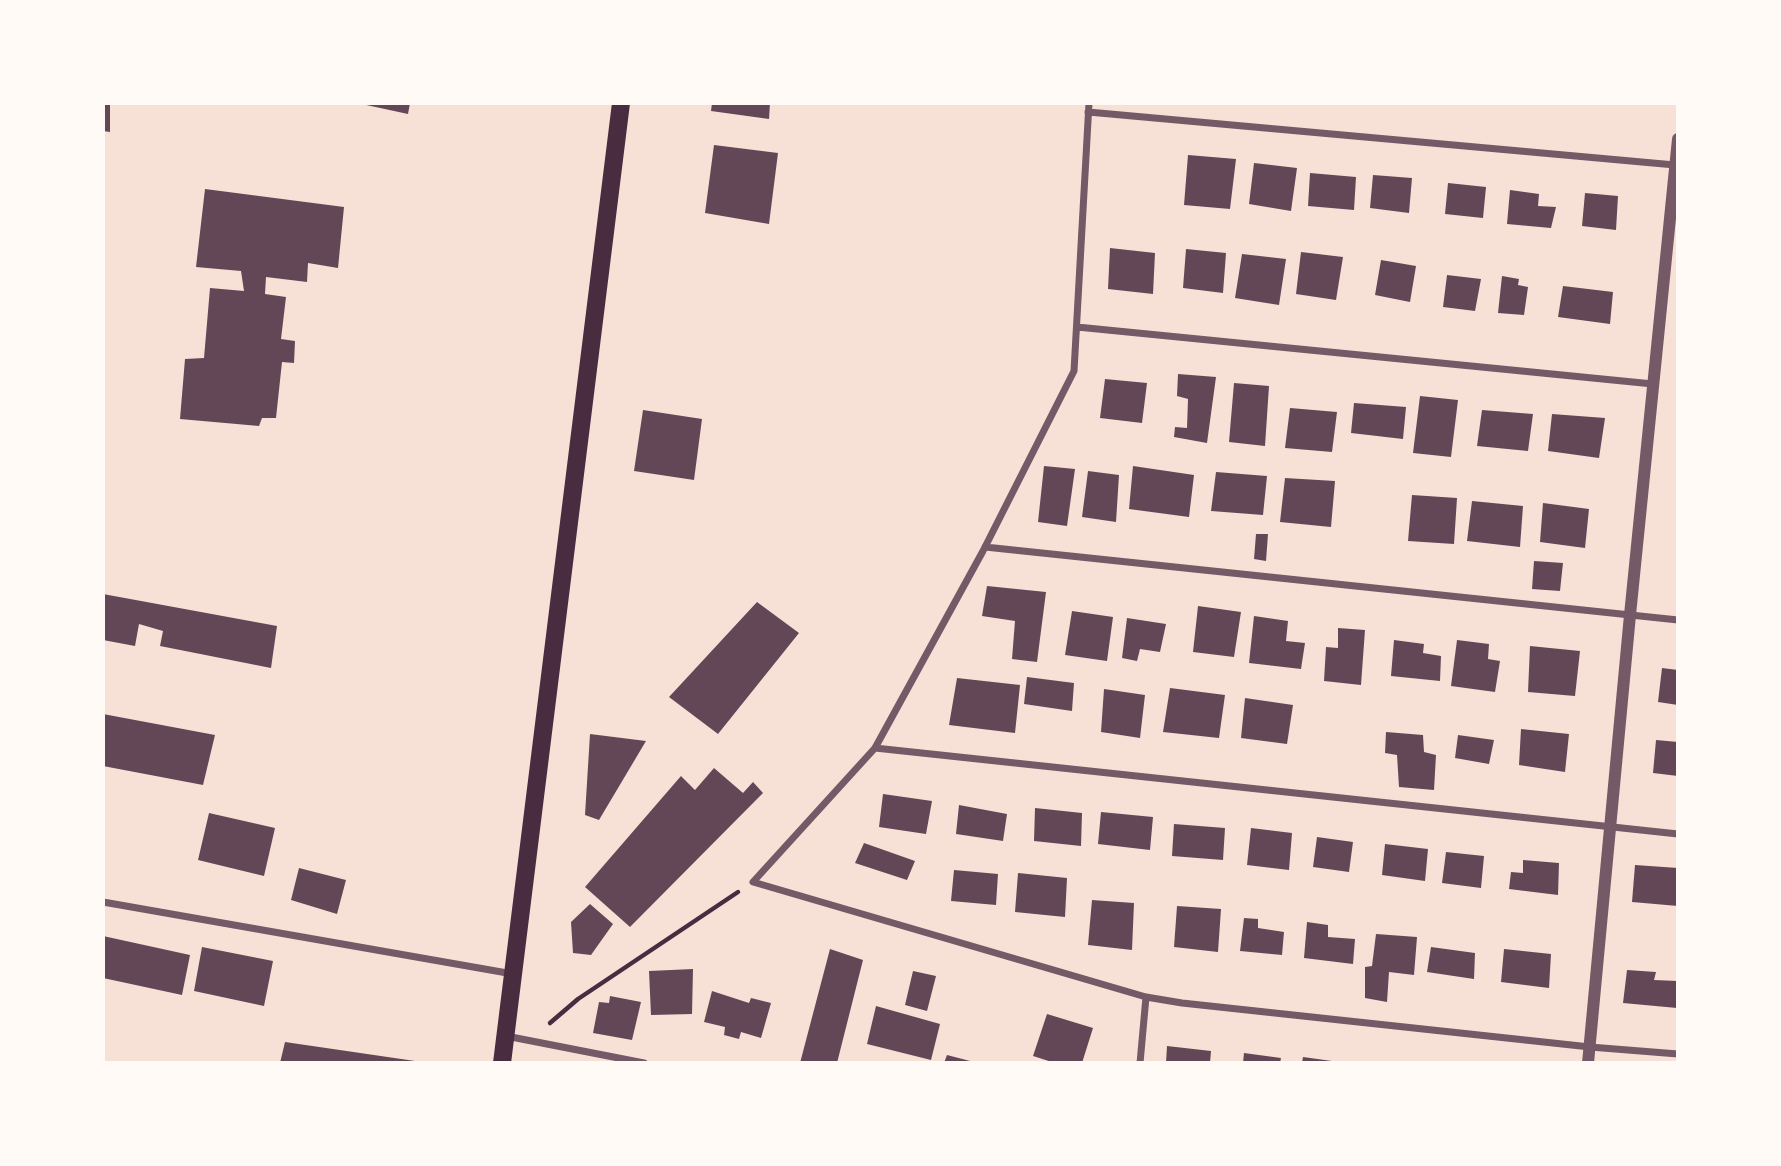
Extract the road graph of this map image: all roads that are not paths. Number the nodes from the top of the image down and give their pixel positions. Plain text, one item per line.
1 (621, 103) edge
2 (1088, 103) edge
3 (1088, 112) junction
4 (1678, 139) edge
5 (1675, 165) junction
6 (1077, 327) junction
7 (1653, 384) junction
8 (985, 547) junction
9 (1630, 615) junction
10 (1678, 620) edge
11 (875, 748) junction
12 (1610, 828) junction
13 (1678, 834) edge
14 (103, 902) edge
15 (514, 974) junction
16 (1146, 997) junction
17 (505, 1036) junction
18 (1590, 1048) junction
19 (1678, 1054) edge
20 (502, 1063) edge
21 (643, 1063) edge
22 (1140, 1063) edge
23 (1588, 1063) edge

1 - 15 main road
2 - 3 street
3 - 5 street
3 - 6 street
4 - 5 street
5 - 7 street
6 - 7 street
6 - 8 street
7 - 9 street
8 - 9 street
8 - 11 street
9 - 10 street
9 - 12 street
11 - 12 street
11 - 16 street
12 - 13 street
12 - 18 street
14 - 15 street
15 - 17 main road
16 - 18 street
16 - 22 street
17 - 20 main road
17 - 21 street
18 - 19 street
18 - 23 street

